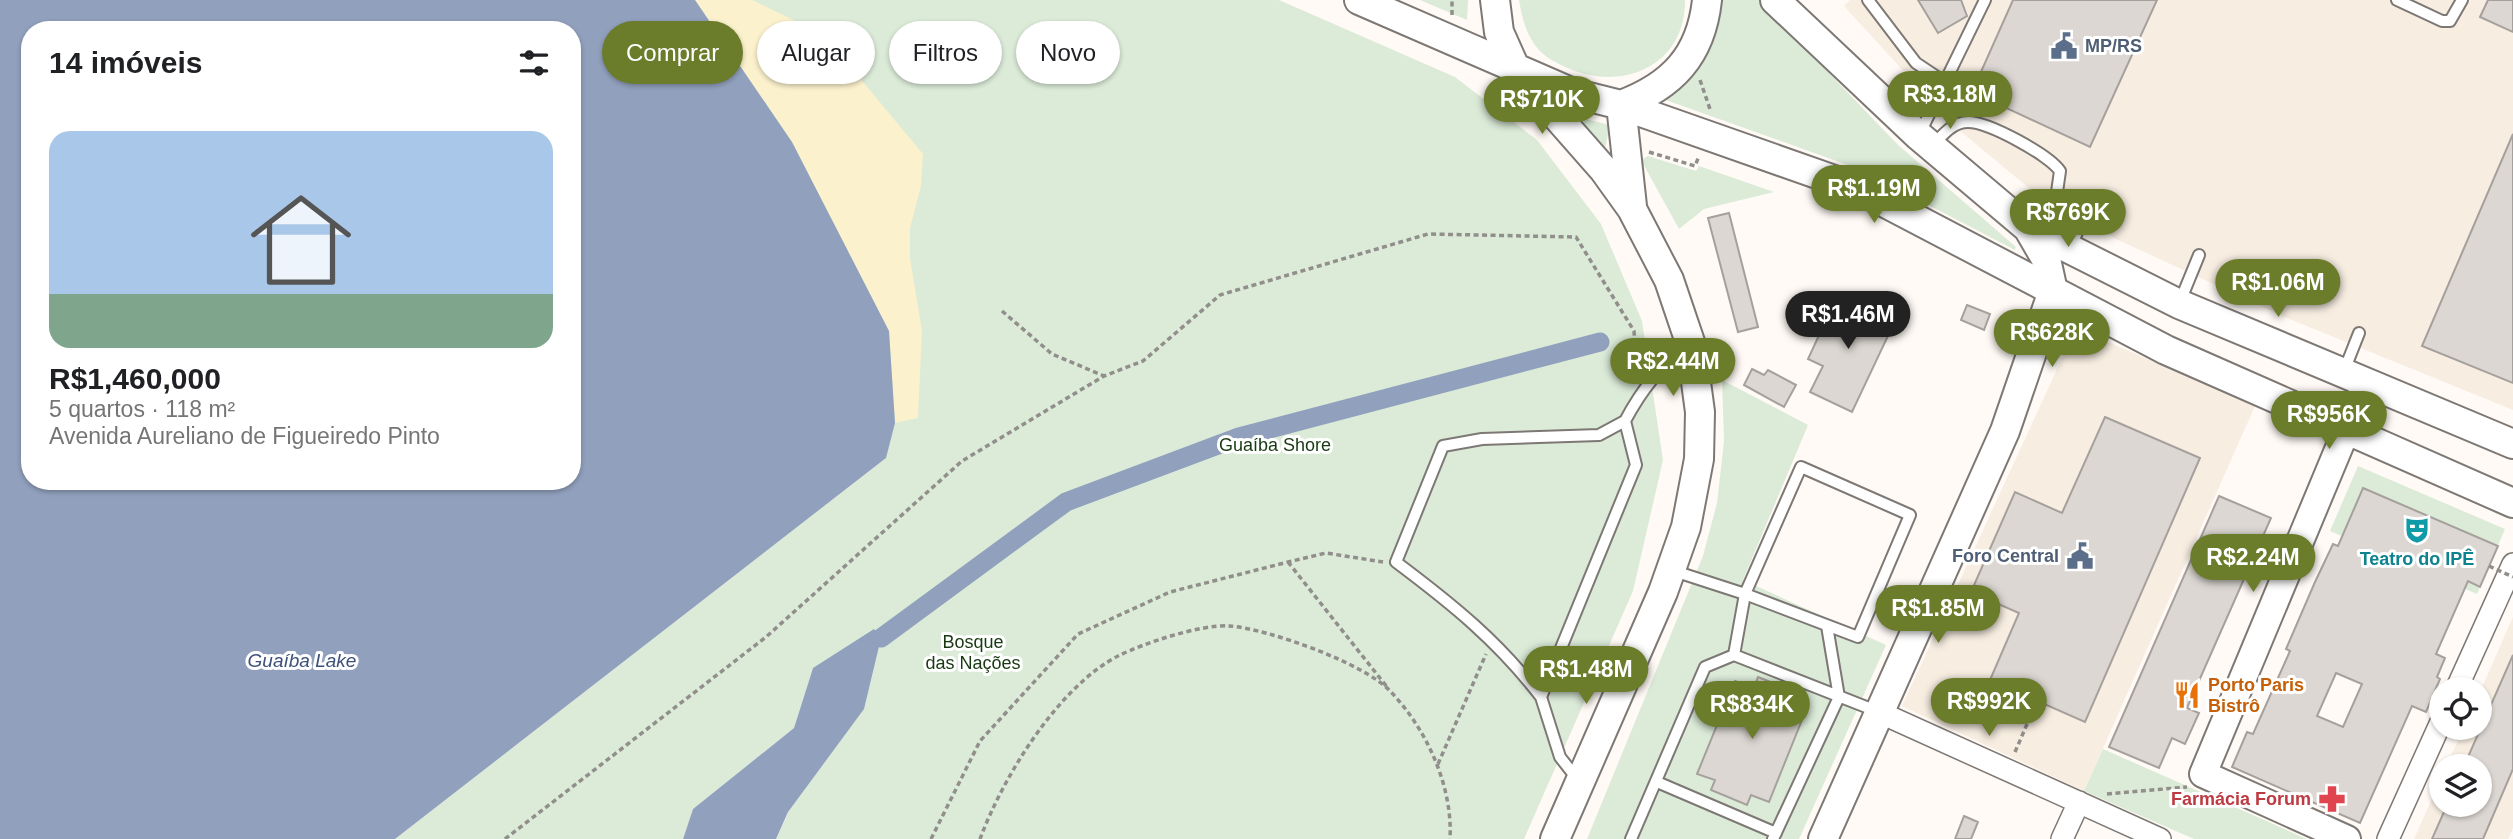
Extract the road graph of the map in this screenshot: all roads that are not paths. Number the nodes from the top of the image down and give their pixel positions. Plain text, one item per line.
1 (1359, 0) edge
2 (1495, 0) edge
3 (1707, 0) edge
4 (1775, 0) edge
5 (1868, 0) edge
6 (1985, 0) edge
7 (2397, 0) edge
8 (2462, 0) edge
9 (1516, 70) junction
10 (1946, 83) junction
11 (1621, 105) junction
12 (1925, 141) junction
13 (2092, 202) dead end
14 (1632, 209) junction
15 (2028, 228) junction
16 (2068, 249) junction
17 (2199, 255) dead end
18 (2053, 291) junction
19 (2179, 304) junction
20 (2359, 333) dead end
21 (1691, 345) junction
22 (2355, 378) junction
23 (1625, 421) junction
24 (2346, 432) junction
25 (2513, 444) edge
26 (2513, 503) edge
27 (2513, 564) edge
28 (1671, 570) junction
29 (1745, 594) junction
30 (1827, 626) junction
31 (1734, 655) junction
32 (2462, 677) edge
33 (1839, 696) junction
34 (1541, 698) junction
35 (1881, 713) junction
36 (2433, 740) edge
37 (1579, 782) junction
38 (1657, 782) junction
39 (2086, 799) junction
40 (1774, 836) edge
41 (1555, 839) edge
42 (1631, 839) edge
43 (1823, 839) edge
44 (2062, 839) edge
45 (2160, 839) edge
46 (2347, 839) edge
47 (2388, 839) edge

1 - 9 main road
2 - 9 main road
3 - 11 main road
4 - 12 main road
5 - 10 lane
6 - 10 lane
7 - 8 lane
9 - 11 main road
9 - 14 main road
10 - 12 lane
11 - 14 main road
11 - 18 main road
12 - 15 main road
12 - 15 lane
13 - 16 lane
14 - 21 main road
15 - 16 main road
15 - 18 main road
16 - 19 main road
17 - 19 lane
18 - 24 main road
18 - 35 main road
19 - 22 main road
20 - 22 lane
21 - 23 lane
21 - 28 main road
22 - 24 street
22 - 25 main road
23 - 34 lane
23 - 34 lane
24 - 26 main road
24 - 46 street
27 - 32 street
28 - 29 lane
28 - 37 main road
29 - 30 lane
29 - 30 lane
29 - 31 lane
30 - 33 lane
31 - 33 lane
31 - 38 lane
33 - 35 lane
33 - 40 lane
34 - 37 lane
35 - 39 street
35 - 43 main road
36 - 47 street
37 - 41 main road
38 - 40 lane
38 - 42 lane
39 - 44 street
39 - 45 street

